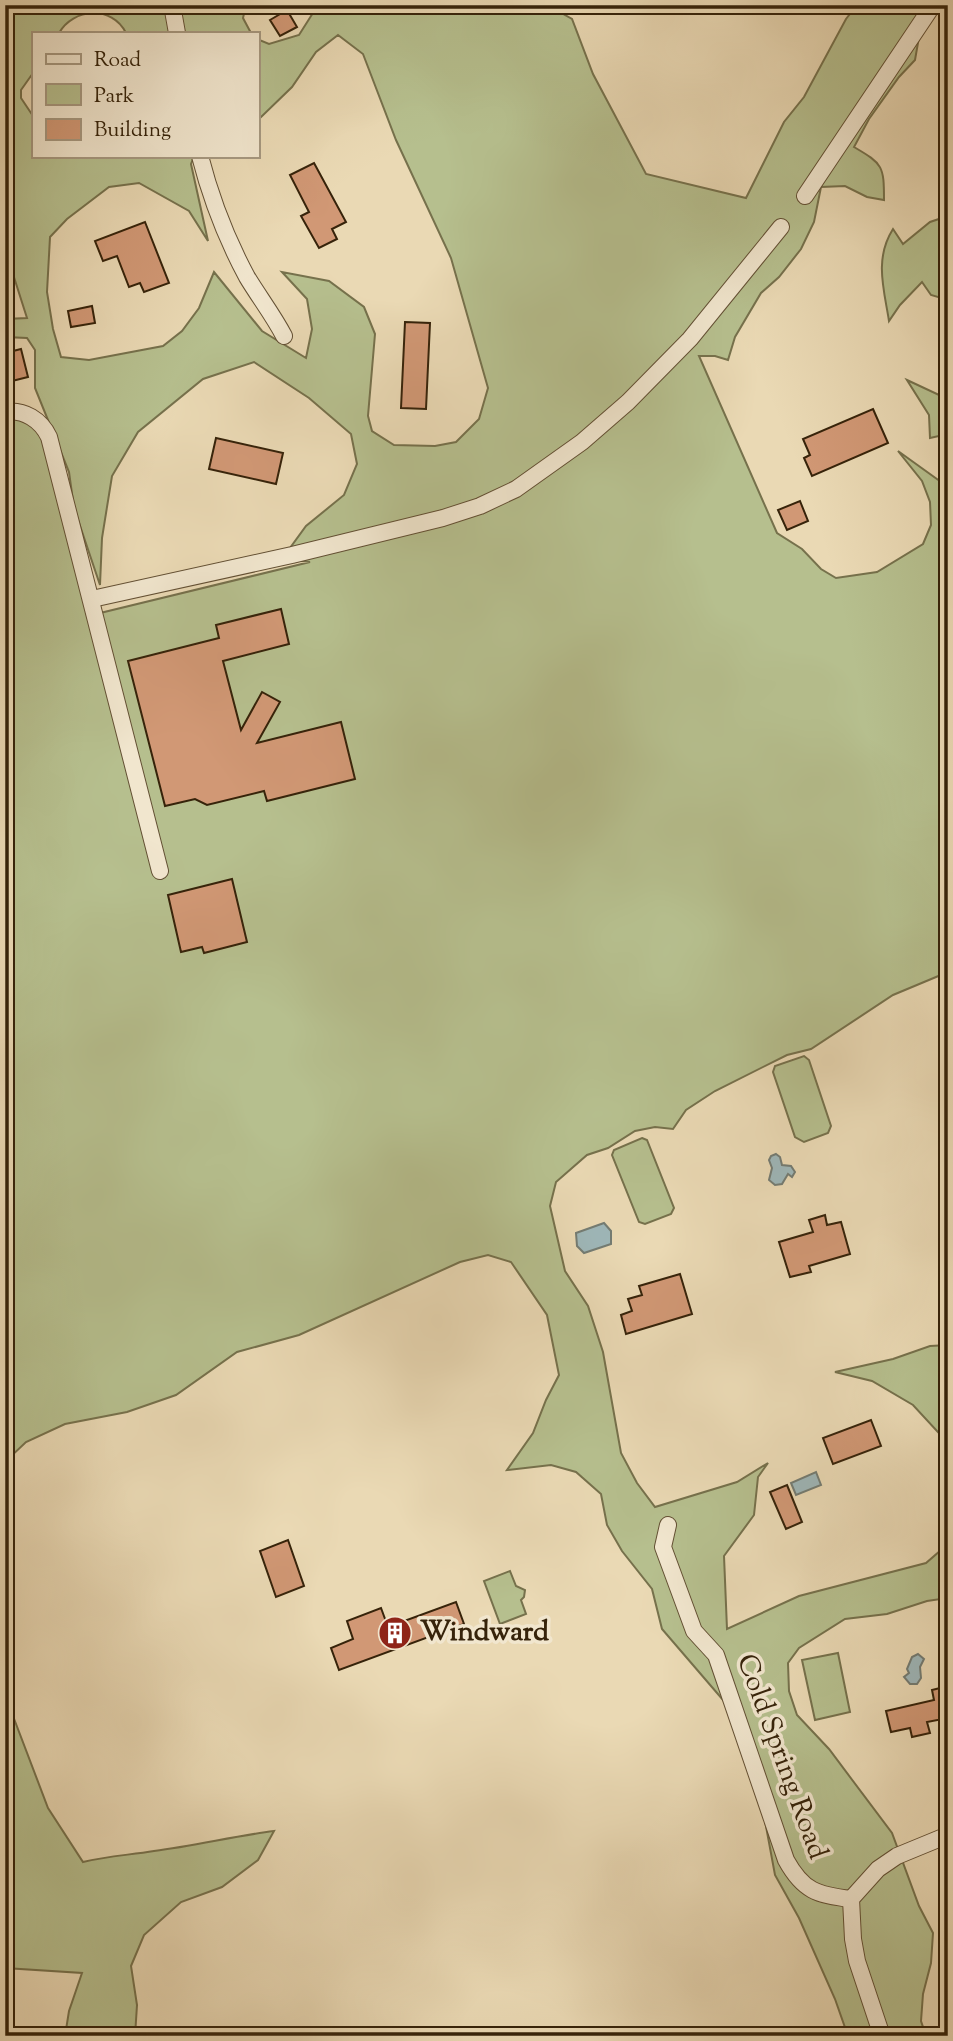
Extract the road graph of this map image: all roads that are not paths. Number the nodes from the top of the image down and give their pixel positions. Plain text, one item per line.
1 (172, 5) edge
2 (933, 5) edge
3 (177, 32) edge
4 (201, 158) edge
5 (805, 196) dead end
6 (781, 227) dead end
7 (284, 336) dead end
8 (5, 412) edge
9 (92, 599) junction
10 (160, 871) dead end
11 (668, 1525) dead end
12 (948, 1835) edge
13 (851, 1899) junction
14 (883, 2036) edge

1 - 3 street
2 - 5 street
4 - 7 street
6 - 9 street
8 - 9 street
9 - 10 street
11 - 13 street, Cold Spring Road
12 - 13 street
13 - 14 street

